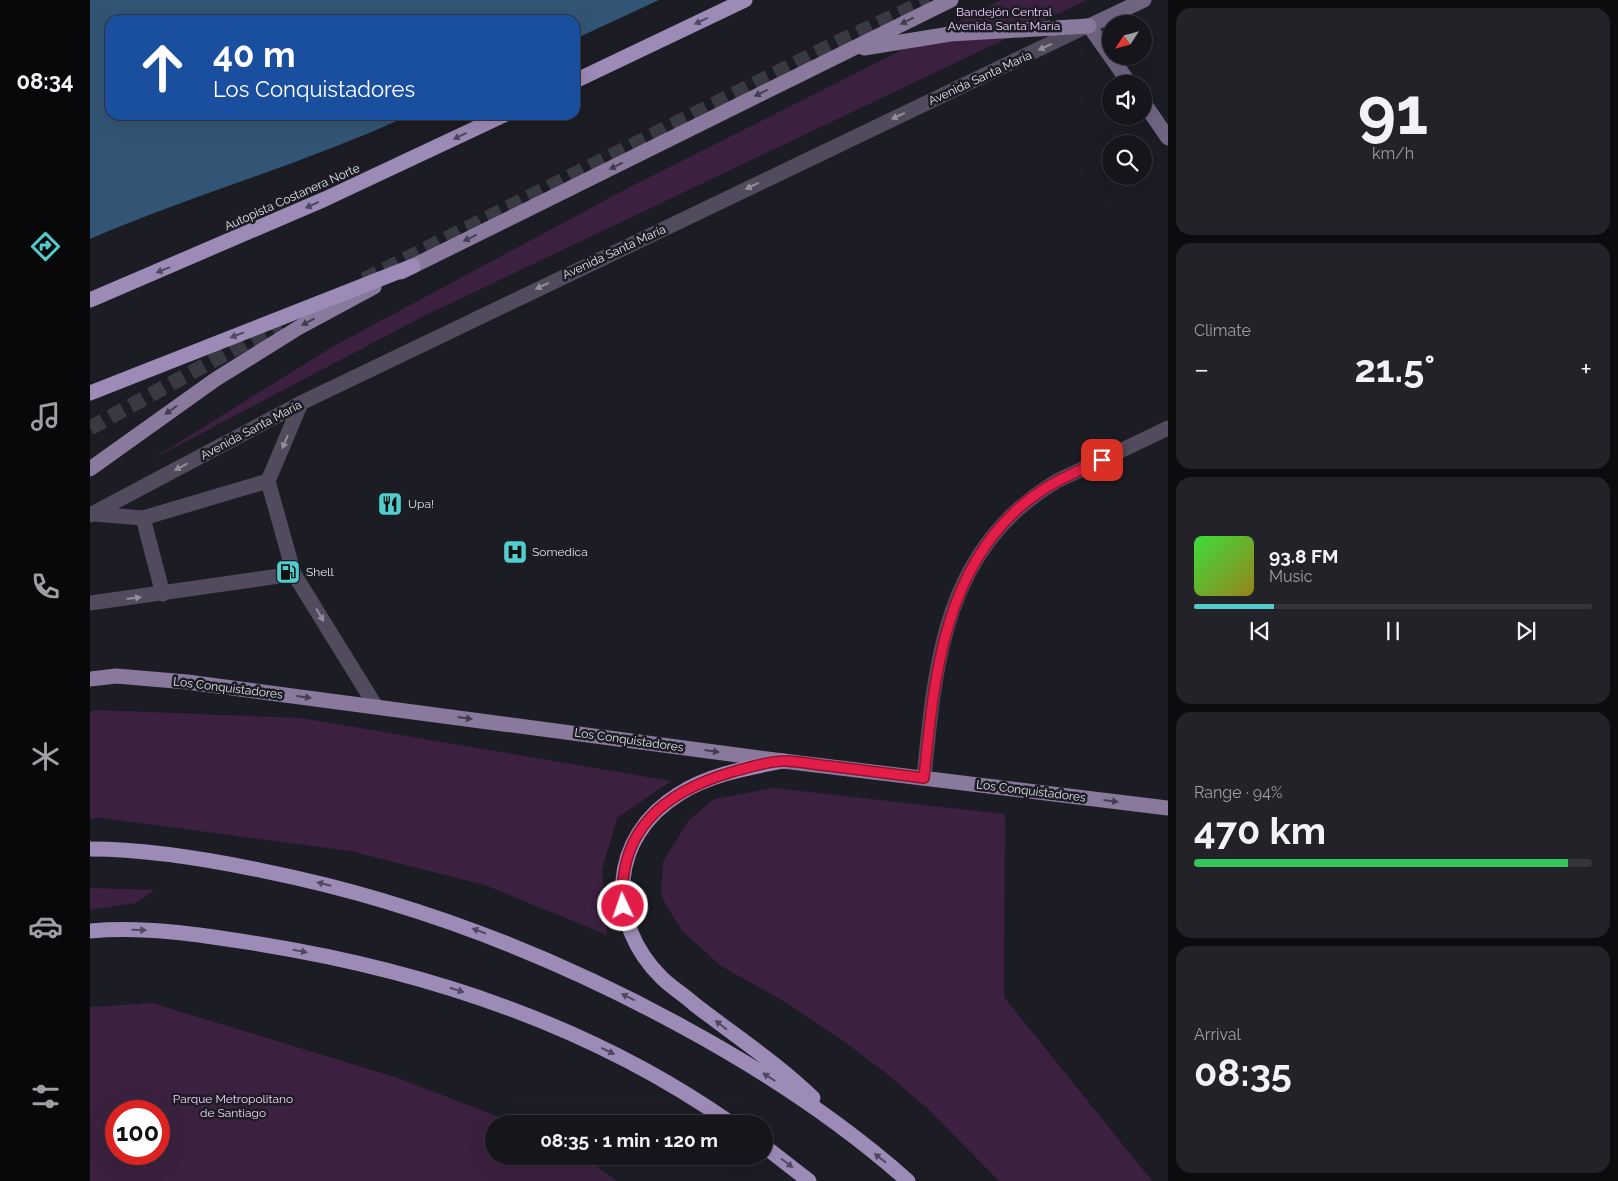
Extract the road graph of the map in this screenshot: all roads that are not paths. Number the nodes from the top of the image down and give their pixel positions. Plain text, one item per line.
1 (745, 0) edge
2 (951, 0) edge
3 (1144, 0) edge
4 (1089, 26) junction
5 (846, 52) junction
6 (1124, 75) edge
7 (580, 79) edge
8 (1152, 115) edge
9 (493, 120) edge
10 (1168, 138) edge
11 (413, 266) junction
12 (90, 300) edge
13 (90, 392) edge
14 (301, 403) junction
15 (1168, 428) edge
16 (90, 470) edge
17 (268, 481) junction
18 (92, 514) edge
19 (143, 518) junction
20 (294, 574) junction
21 (162, 594) junction
22 (90, 603) edge
23 (90, 679) edge
24 (375, 705) junction
25 (783, 761) junction
26 (924, 778) junction
27 (1168, 808) edge
28 (90, 849) edge
29 (90, 931) edge
30 (719, 1115) edge
31 (852, 1136) junction
32 (773, 1153) edge
33 (809, 1181) edge
34 (908, 1181) edge

1 -> 7 highway
2 -> 5 main road
3 - 4 street, Avenida Santa María
4 - 5 main road
4 - 6 street
4 -> 14 street, Avenida Santa María
5 -> 11 main road
8 - 10 street
9 -> 12 highway, Autopista Costanera Norte
11 -> 13 highway
11 -> 16 main road
14 -> 17 street
14 -> 18 street, Avenida Santa María
15 - 26 street
17 - 19 street
17 - 20 street
18 - 19 street
19 - 21 street
20 - 21 street
20 -> 24 street
22 -> 21 street
23 -> 24 main road, Los Conquistadores
24 -> 25 main road, Los Conquistadores
25 - 26 main road, Los Conquistadores
31 -> 25 highway
26 -> 27 main road, Los Conquistadores
31 -> 28 highway
29 -> 30 highway
34 -> 31 highway
32 -> 33 highway

